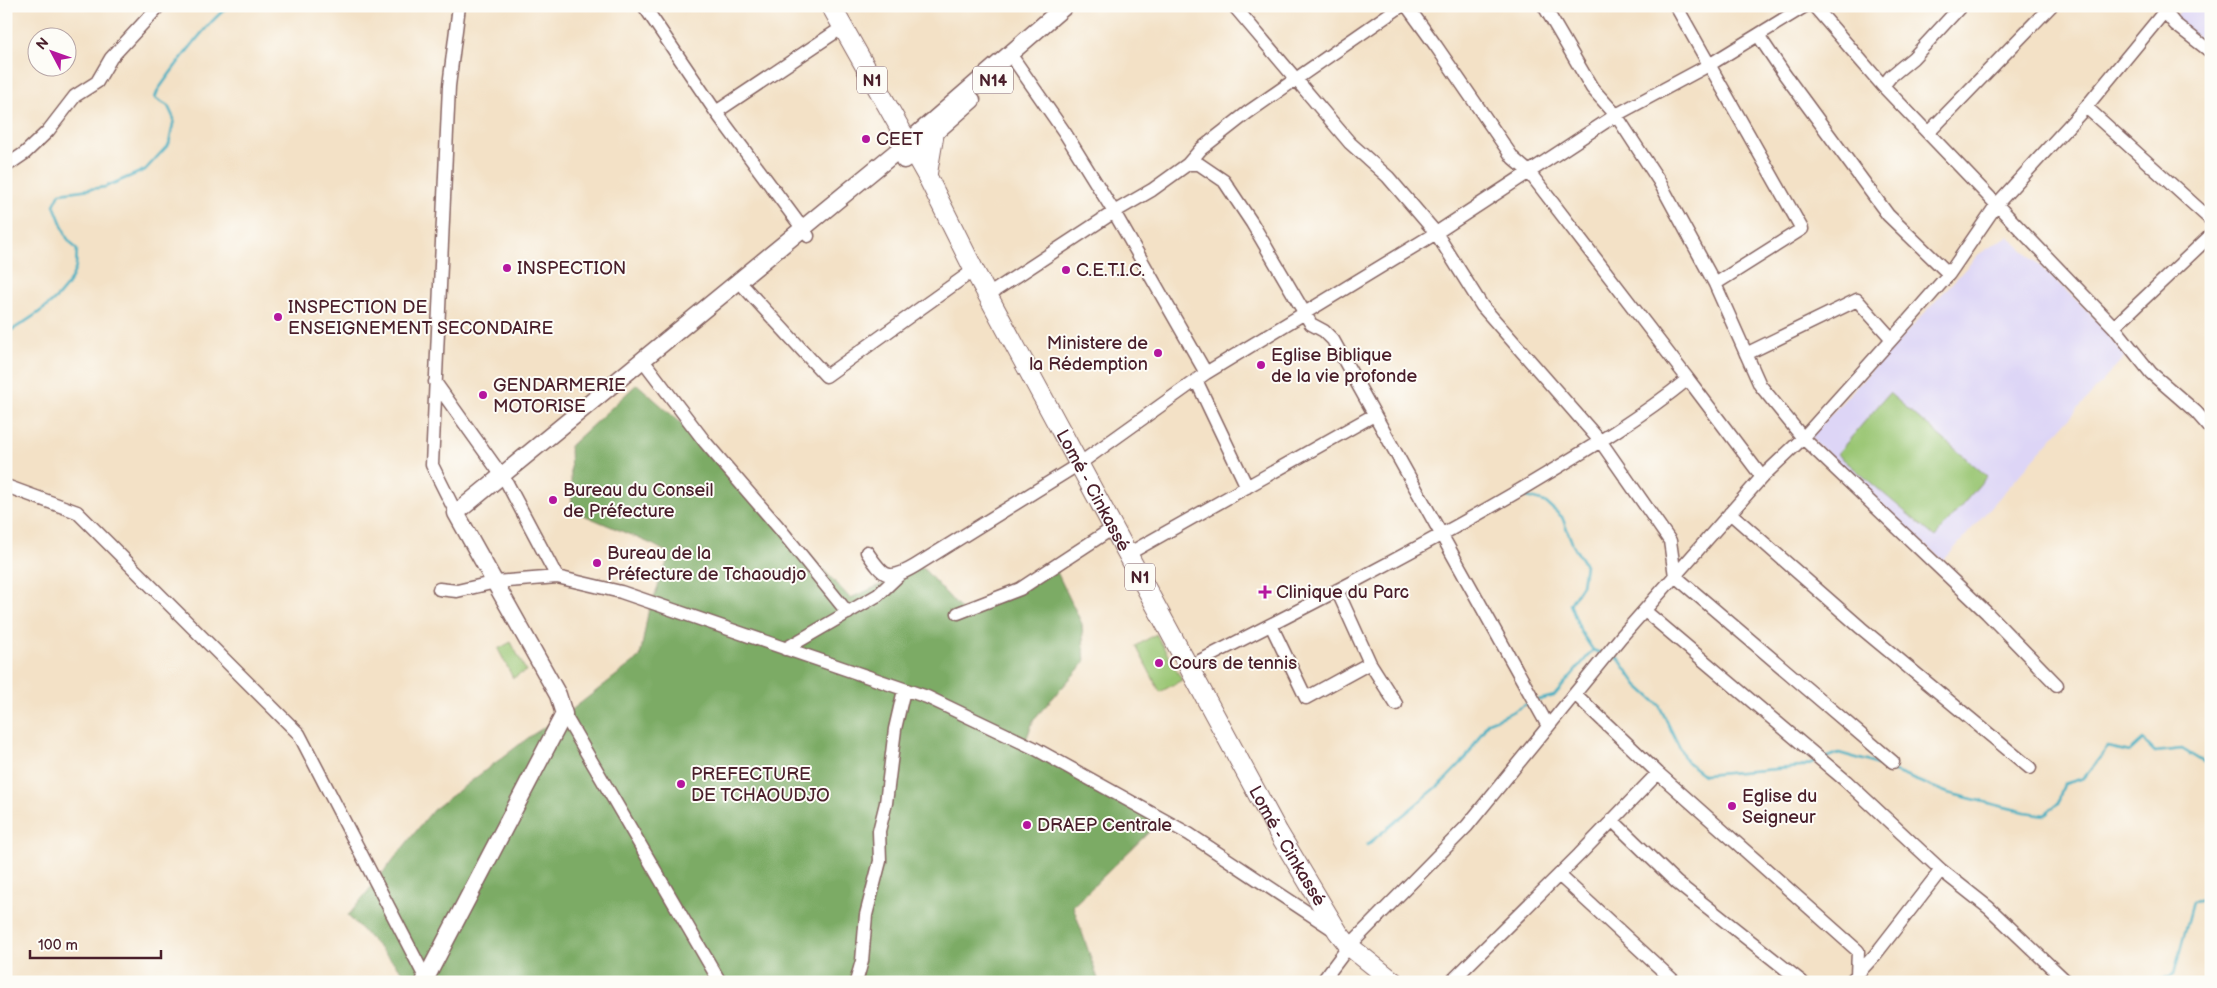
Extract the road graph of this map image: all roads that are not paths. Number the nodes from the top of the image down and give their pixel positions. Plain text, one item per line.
1 (159, 6) edge
2 (459, 6) edge
3 (644, 6) edge
4 (831, 6) edge
5 (1065, 6) edge
6 (1073, 6) edge
7 (1234, 6) edge
8 (1401, 6) edge
9 (1407, 6) edge
10 (1544, 6) edge
11 (1676, 6) edge
12 (1805, 6) edge
13 (1814, 6) edge
14 (1960, 6) edge
15 (2051, 6) edge
16 (2167, 9) edge
17 (843, 27) junction
18 (1758, 35) junction
19 (2211, 52) edge
20 (1015, 61) junction
21 (1710, 65) junction
22 (1296, 80) junction
23 (1883, 86) junction
24 (2086, 107) junction
25 (716, 112) junction
26 (1616, 115) junction
27 (1928, 133) junction
28 (934, 135) junction
29 (910, 148) junction
30 (1188, 164) junction
31 (6, 166) edge
32 (1529, 172) junction
33 (927, 176) junction
34 (1997, 204) junction
35 (1114, 212) junction
36 (2211, 220) edge
37 (805, 233) junction
38 (1436, 233) junction
39 (2211, 235) edge
40 (974, 270) junction
41 (1949, 274) junction
42 (1715, 284) junction
43 (745, 288) junction
44 (988, 295) junction
45 (1306, 313) junction
46 (2114, 327) junction
47 (1892, 339) junction
48 (1746, 354) junction
49 (648, 367) junction
50 (1201, 377) junction
51 (1688, 379) junction
52 (435, 382) junction
53 (1374, 415) junction
54 (2211, 428) edge
55 (1803, 438) junction
56 (1601, 442) junction
57 (1079, 464) junction
58 (1762, 477) junction
59 (504, 479) junction
60 (6, 486) edge
61 (1247, 487) junction
62 (1730, 513) junction
63 (458, 517) junction
64 (1113, 528) junction
65 (1441, 536) junction
66 (868, 552) dead end
67 (1128, 554) junction
68 (898, 576) junction
69 (1676, 576) junction
70 (557, 577) junction
71 (496, 582) junction
72 (439, 589) dead end
73 (1337, 590) junction
74 (1644, 611) junction
75 (848, 613) junction
76 (958, 613) dead end
77 (1270, 625) junction
78 (785, 648) junction
79 (1370, 663) junction
80 (1188, 667) junction
81 (2057, 685) dead end
82 (904, 690) junction
83 (1575, 694) junction
84 (1396, 704) dead end
85 (564, 714) junction
86 (1548, 726) junction
87 (1893, 762) dead end
88 (2030, 768) dead end
89 (1658, 772) junction
90 (1612, 820) junction
91 (1941, 870) junction
92 (1559, 875) junction
93 (1344, 939) junction
94 (1858, 951) junction
95 (1876, 955) junction
96 (1854, 978) edge
97 (425, 980) edge
98 (720, 982) edge
99 (856, 982) edge
100 (1322, 982) edge
101 (1394, 982) edge
102 (1451, 982) edge
103 (1675, 982) edge
104 (1802, 982) edge
105 (2066, 982) edge

1 - 31 street
2 - 52 street
3 - 25 street
4 - 17 highway, Lomé - Cinkassé / N1
5 - 29 main road, N14
6 - 20 main road, N14
7 - 22 street
8 - 22 street
9 - 32 street
10 - 26 street
11 - 21 street
12 - 18 street
13 - 23 street
14 - 23 street
15 - 27 street
16 - 19 street
16 - 24 street
17 - 25 street
17 - 29 highway, Lomé - Cinkassé / N1
18 - 21 street
18 - 41 street
20 - 28 main road, N14
20 - 35 street
21 - 26 street
21 - 42 street
22 - 30 street
22 - 38 street
23 - 27 street
24 - 34 street
24 - 36 street
25 - 37 street
26 - 32 street
26 - 42 street
27 - 34 street
28 - 29 main road, N14
28 - 33 highway
29 - 33 highway, Lomé - Cinkassé / N1
29 - 37 main road
30 - 35 street
30 - 45 street
32 - 38 street
32 - 51 street
33 - 40 highway, Lomé - Cinkassé / N1
34 - 41 street
34 - 46 street
35 - 44 street
35 - 50 street
37 - 43 main road
37 - 59 main road
38 - 45 street
38 - 56 street
39 - 46 street
40 - 43 street
40 - 44 highway, Lomé - Cinkassé / N1
41 - 47 street
42 - 48 street
43 - 49 main road
44 - 57 highway, Lomé - Cinkassé / N1
45 - 50 street
45 - 53 street
46 - 54 street
47 - 48 street
47 - 55 street
48 - 55 street
49 - 59 main road
49 - 75 street
50 - 57 street
50 - 61 street
51 - 56 street
51 - 58 street
52 - 59 street
52 - 63 street
53 - 61 street
53 - 65 street
55 - 58 street
55 - 81 street
56 - 65 street
56 - 69 street
57 - 64 highway, Lomé - Cinkassé / N1
57 - 68 street
58 - 62 street
59 - 63 main road
59 - 70 street
60 - 97 street
61 - 67 street
62 - 69 street
62 - 88 street
63 - 71 main road
64 - 67 highway, Lomé - Cinkassé / N1
64 - 76 street
65 - 73 street
65 - 86 street
66 - 68 street
67 - 80 highway, Lomé - Cinkassé / N1
68 - 75 street
69 - 74 street
69 - 87 street
70 - 71 street
70 - 78 street
71 - 72 street
71 - 85 main road
73 - 77 street
73 - 79 street
74 - 83 street
74 - 91 street
75 - 78 street
77 - 79 street
77 - 80 street
78 - 82 street
79 - 84 street
80 - 93 highway, Lomé - Cinkassé / N1
82 - 93 street
82 - 99 street
83 - 86 street
83 - 89 street
85 - 97 main road
85 - 98 street
86 - 93 street
89 - 90 street
89 - 94 street
90 - 92 street
90 - 104 street
91 - 95 street
91 - 105 street
92 - 102 street
92 - 103 street
93 - 100 street
93 - 101 highway, Lomé - Cinkassé / N1
94 - 95 street
94 - 96 street
95 - 96 street

